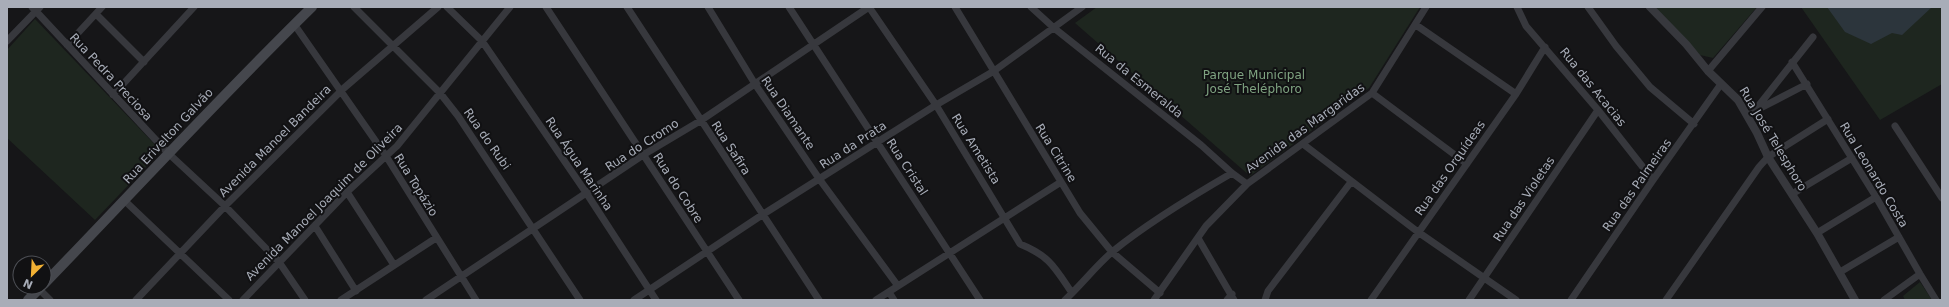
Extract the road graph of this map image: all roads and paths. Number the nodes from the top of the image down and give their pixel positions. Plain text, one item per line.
1 (102, 7) edge
2 (194, 7) edge
3 (312, 7) edge
4 (354, 7) edge
5 (438, 7) edge
6 (447, 7) edge
7 (510, 7) edge
8 (546, 7) edge
9 (627, 7) edge
10 (708, 7) edge
11 (789, 7) edge
12 (869, 7) edge
13 (955, 7) edge
14 (1031, 7) edge
15 (1082, 7) edge
16 (1426, 7) edge
17 (1518, 7) edge
18 (1650, 7) edge
19 (1762, 7) edge
20 (36, 8) edge
21 (1591, 8) edge
22 (96, 14) junction
23 (294, 24) junction
24 (1416, 25) junction
25 (1054, 28) junction
26 (1813, 38) dead end
27 (7, 41) edge
28 (482, 41) junction
29 (813, 44) junction
30 (67, 46) junction
31 (393, 46) junction
32 (1545, 47) junction
33 (144, 62) junction
34 (1792, 62) junction
35 (994, 71) junction
36 (1708, 72) junction
37 (755, 84) junction
38 (1721, 84) junction
39 (1807, 84) junction
40 (341, 90) junction
41 (440, 93) junction
42 (1372, 93) junction
43 (1516, 94) junction
44 (113, 95) junction
45 (936, 105) junction
46 (1756, 109) junction
47 (1598, 110) junction
48 (1747, 115) junction
49 (1828, 119) junction
50 (700, 121) junction
51 (1694, 124) junction
52 (1895, 126) dead end
53 (877, 142) junction
54 (1303, 144) junction
55 (168, 153) junction
56 (643, 155) junction
57 (386, 156) junction
58 (1768, 157) junction
59 (1852, 158) junction
60 (1467, 164) junction
61 (1232, 173) junction
62 (820, 180) junction
63 (1653, 180) junction
64 (1061, 182) junction
65 (1351, 182) junction
66 (1247, 184) junction
67 (347, 192) junction
68 (587, 194) junction
69 (1792, 194) junction
70 (1876, 197) junction
71 (1942, 198) edge
72 (125, 201) junction
73 (225, 206) junction
74 (762, 215) junction
75 (1006, 218) junction
76 (315, 226) junction
77 (534, 229) junction
78 (1418, 232) junction
79 (1817, 233) junction
80 (1899, 237) junction
81 (436, 238) junction
82 (1198, 238) junction
83 (707, 252) junction
84 (950, 252) junction
85 (1112, 252) junction
86 (181, 254) junction
87 (279, 262) junction
88 (394, 266) junction
89 (1840, 272) junction
90 (1920, 274) junction
91 (52, 275) edge
92 (461, 277) junction
93 (1483, 278) junction
94 (898, 286) junction
95 (649, 290) junction
96 (356, 291) junction
97 (889, 292) junction
98 (1072, 293) junction
99 (1160, 293) junction
100 (1233, 297) edge
101 (1896, 297) edge
102 (136, 300) edge
103 (229, 300) edge
104 (243, 300) edge
105 (305, 300) edge
106 (341, 300) edge
107 (426, 300) edge
108 (476, 300) edge
109 (580, 300) edge
110 (634, 300) edge
111 (656, 300) edge
112 (739, 300) edge
113 (819, 300) edge
114 (876, 300) edge
115 (894, 300) edge
116 (980, 300) edge
117 (1065, 300) edge
118 (1154, 300) edge
119 (1227, 300) edge
120 (1266, 300) edge
121 (1370, 300) edge
122 (1469, 300) edge
123 (1516, 300) edge
124 (1571, 300) edge
125 (1666, 300) edge
126 (1855, 300) edge
127 (1884, 300) edge
128 (1936, 300) edge

1 - 22 street
2 - 33 street
3 - 23 main road, Rua Erivelton Galvão
4 - 31 street, Rua do Rubi
5 - 31 street, Avenida Manoel Bandeira
6 - 28 street, Rua Água Marinha
7 - 28 street, Avenida Manoel Joaquim de Oliveira
8 - 56 street, Rua do Cobre
9 - 50 street, Rua Safira
10 - 37 street, Rua Diamante
11 - 29 street, Rua Cristal
12 - 29 street, Rua do Cromo
12 - 45 street, Rua Ametista
13 - 35 street, Rua Citrine
14 - 25 street, Rua da Esmeralda
15 - 25 street, Rua da Prata
16 - 24 street, Avenida das Margaridas
17 - 32 street, Rua das Acacias
18 - 36 street, Rua José Telesphoro
19 - 36 street
20 - 27 street
20 - 30 street, Rua Pedra Preciosa
21 - 51 street
22 - 30 street
22 - 33 street
23 - 40 street, Rua Topázio
23 - 55 main road, Rua Erivelton Galvão
24 - 42 street, Avenida das Margaridas
24 - 43 street
25 - 35 street, Rua da Prata
25 - 61 street, Rua da Esmeralda
26 - 34 street
28 - 41 street, Avenida Manoel Joaquim de Oliveira
28 - 68 street, Rua Água Marinha
29 - 37 street, Rua do Cromo
29 - 53 street, Rua Cristal
30 - 44 street, Rua Pedra Preciosa
31 - 40 street, Avenida Manoel Bandeira
31 - 41 street, Rua do Rubi
32 - 43 street, Rua das Orquídeas
32 - 47 street, Rua das Acacias
33 - 44 street
34 - 39 street, Rua Leonardo Costa
34 - 46 street
35 - 45 street, Rua da Prata
35 - 64 street, Rua Citrine
36 - 38 street, Rua José Telesphoro
37 - 50 street, Rua do Cromo
37 - 62 street, Rua Diamante
38 - 48 street, Rua José Telesphoro
38 - 51 street, Rua das Palmeiras
39 - 46 street
39 - 49 street, Rua Leonardo Costa
40 - 57 street, Rua Topázio
40 - 73 street, Avenida Manoel Bandeira
41 - 57 street, Avenida Manoel Joaquim de Oliveira
41 - 77 street, Rua do Rubi
42 - 54 street, Avenida das Margaridas
42 - 60 street
43 - 60 street, Rua das Orquídeas
44 - 55 street, Rua Pedra Preciosa
45 - 53 street, Rua da Prata
45 - 75 street, Rua Ametista
46 - 48 street
47 - 63 street, Rua das Acacias
47 - 93 street, Rua das Violetas
48 - 58 street, Rua José Telesphoro
49 - 58 street
49 - 59 street, Rua Leonardo Costa
50 - 56 street, Rua do Cromo
50 - 74 street, Rua Safira
51 - 63 street, Rua das Palmeiras
52 - 71 street
53 - 62 street, Rua da Prata
53 - 84 street, Rua Cristal
54 - 65 street
54 - 66 street, Avenida das Margaridas
55 - 72 main road, Rua Erivelton Galvão
55 - 73 street, Rua Pedra Preciosa
56 - 68 street, Rua do Cromo
56 - 83 street, Rua do Cobre
57 - 67 street, Avenida Manoel Joaquim de Oliveira
57 - 81 street, Rua Topázio
58 - 69 street, Rua José Telesphoro
58 - 125 street
59 - 69 street
59 - 70 street, Rua Leonardo Costa
60 - 78 street, Rua das Orquídeas
61 - 66 street, Avenida das Margaridas
61 - 85 street, Avenida das Margaridas
62 - 74 street, Rua da Prata
62 - 94 street, Rua Diamante
63 - 124 street, Rua das Palmeiras
64 - 75 street
64 - 85 street, Rua Citrine
65 - 78 street
65 - 120 street
66 - 82 street, Avenida das Margaridas
67 - 76 street, Avenida Manoel Joaquim de Oliveira
67 - 88 street
68 - 77 street, Rua do Cromo
68 - 95 street, Rua Água Marinha
69 - 79 street, Rua José Telesphoro
70 - 79 street
70 - 80 street, Rua Leonardo Costa
72 - 86 street
72 - 91 main road, Rua Erivelton Galvão
73 - 86 street, Avenida Manoel Bandeira
73 - 87 street, Rua Pedra Preciosa
74 - 83 street, Rua da Prata
74 - 113 street, Rua Safira
75 - 84 street
75 - 98 street, Rua Ametista
76 - 87 street, Avenida Manoel Joaquim de Oliveira
76 - 96 street
77 - 92 street, Rua do Cromo
77 - 109 street, Rua do Rubi
78 - 93 street
78 - 121 street, Rua das Orquídeas
79 - 89 street, Rua José Telesphoro
80 - 89 street
80 - 90 street, Rua Leonardo Costa
81 - 88 street
81 - 92 street, Rua Topázio
82 - 99 street, Avenida das Margaridas
82 - 100 street
83 - 95 street, Rua da Prata
83 - 112 street, Rua do Cobre
84 - 94 street
84 - 116 street, Rua Cristal
85 - 98 street, Avenida das Margaridas
85 - 99 street, Rua Citrine
86 - 102 street, Avenida Manoel Bandeira
86 - 103 street
87 - 104 street, Avenida Manoel Joaquim de Oliveira
87 - 105 street, Rua Pedra Preciosa
88 - 96 street
89 - 126 street, Rua José Telesphoro
90 - 101 street
90 - 128 street, Rua Leonardo Costa
92 - 107 street, Rua do Cromo
92 - 108 street, Rua Topázio
93 - 122 street, Rua das Violetas
93 - 123 street
94 - 97 street
95 - 110 street, Rua da Prata
95 - 111 street, Rua Água Marinha
96 - 106 street
97 - 114 street
97 - 115 street
98 - 117 street, Avenida das Margaridas
99 - 118 street, Avenida das Margaridas
100 - 119 street
101 - 127 street

